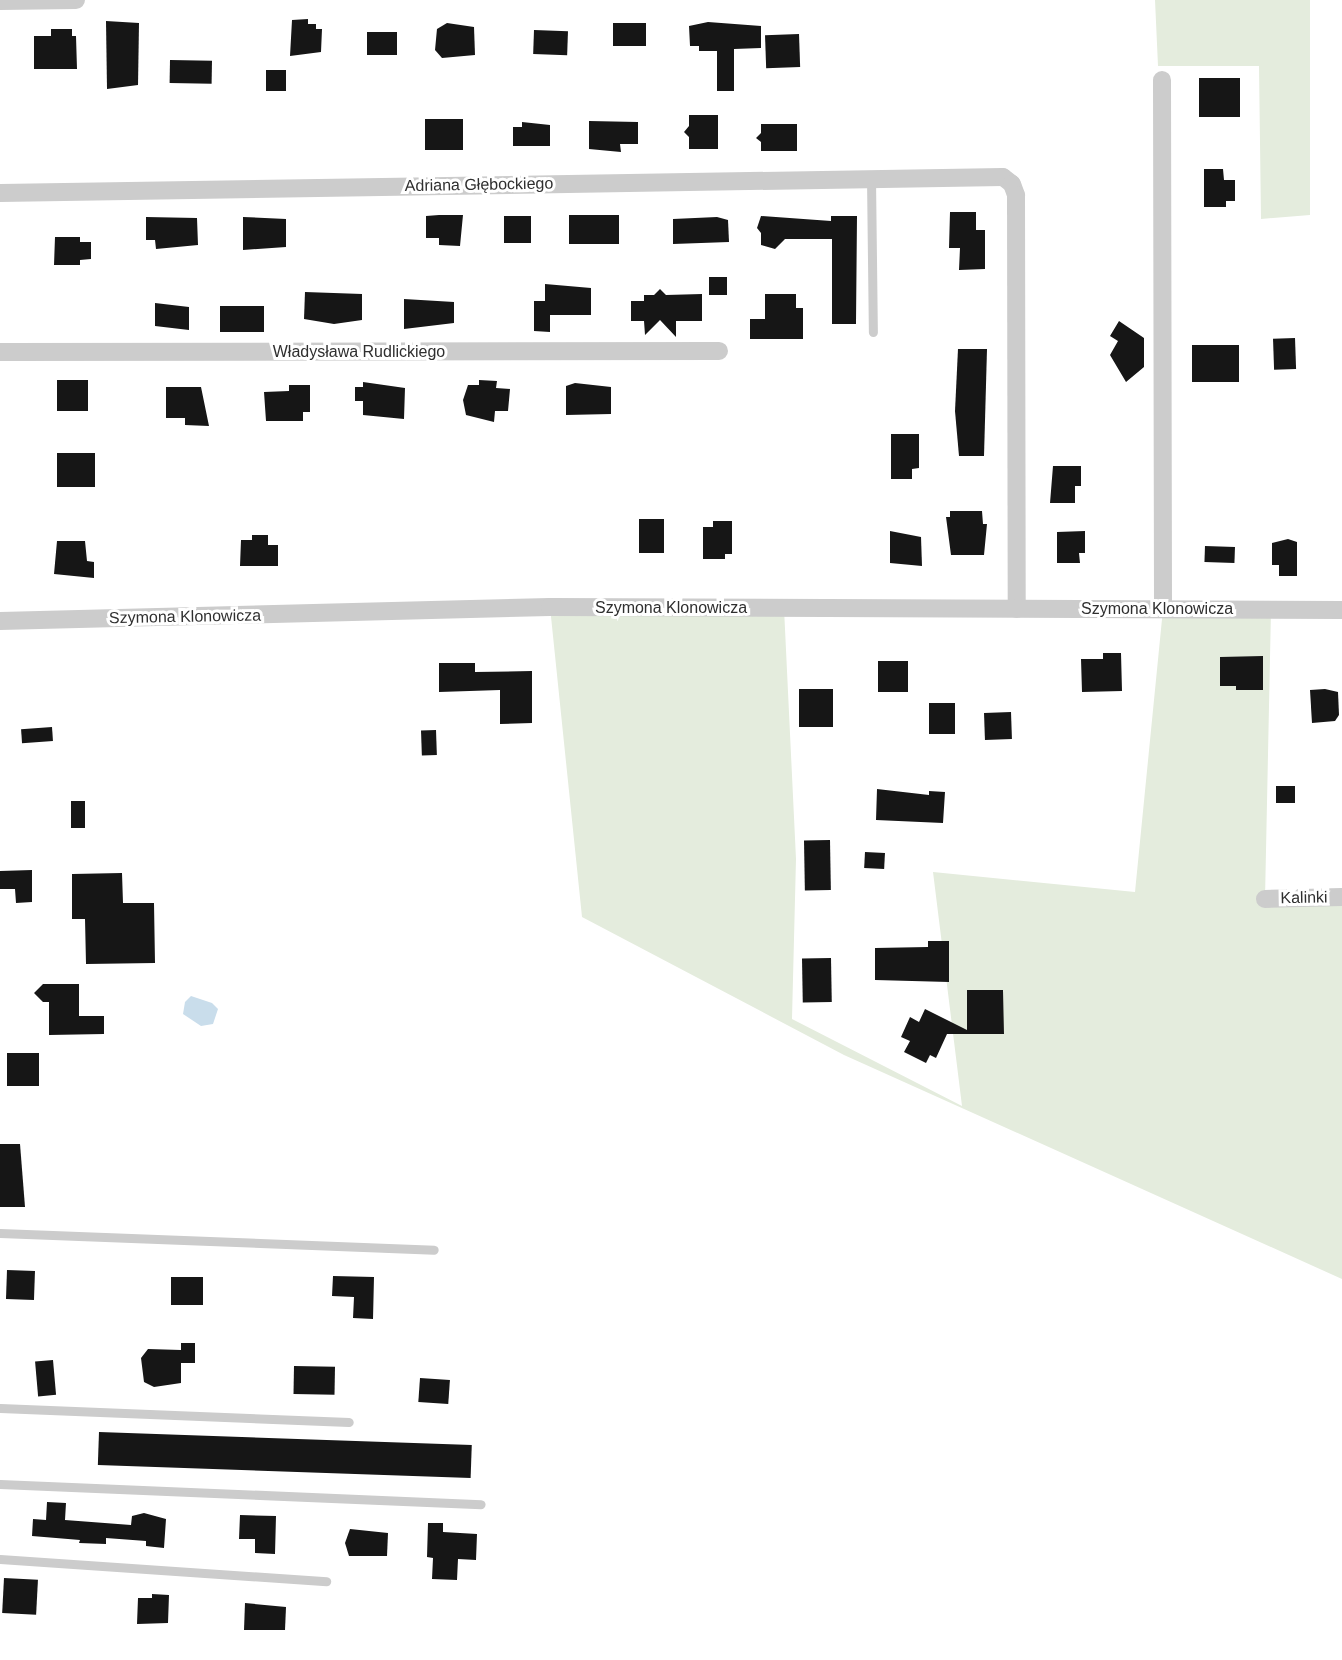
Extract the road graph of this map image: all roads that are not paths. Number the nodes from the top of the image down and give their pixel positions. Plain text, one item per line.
1 (76, 0) edge
2 (0, 1) edge
3 (1162, 80) dead end
4 (871, 178) junction
5 (0, 194) edge
6 (873, 332) dead end
7 (719, 351) dead end
8 (0, 352) edge
9 (1017, 609) junction
10 (1163, 609) junction
11 (1342, 610) edge
12 (0, 621) edge
13 (1342, 897) edge
14 (1265, 899) dead end
15 (0, 1233) edge
16 (434, 1250) dead end
17 (0, 1408) edge
18 (349, 1422) dead end
19 (0, 1484) edge
20 (481, 1504) dead end
21 (0, 1559) edge
22 (326, 1581) dead end

1 - 2 street
3 - 10 street
4 - 5 street, Adriana Głębockiego
4 - 6 lane
4 - 9 street, Adriana Głębockiego
7 - 8 street, Władysława Rudlickiego
9 - 10 street, Szymona Klonowicza
9 - 12 street, Szymona Klonowicza
10 - 11 street, Szymona Klonowicza
13 - 14 street, Kalinki
15 - 16 lane
17 - 18 lane
19 - 20 lane
21 - 22 lane

